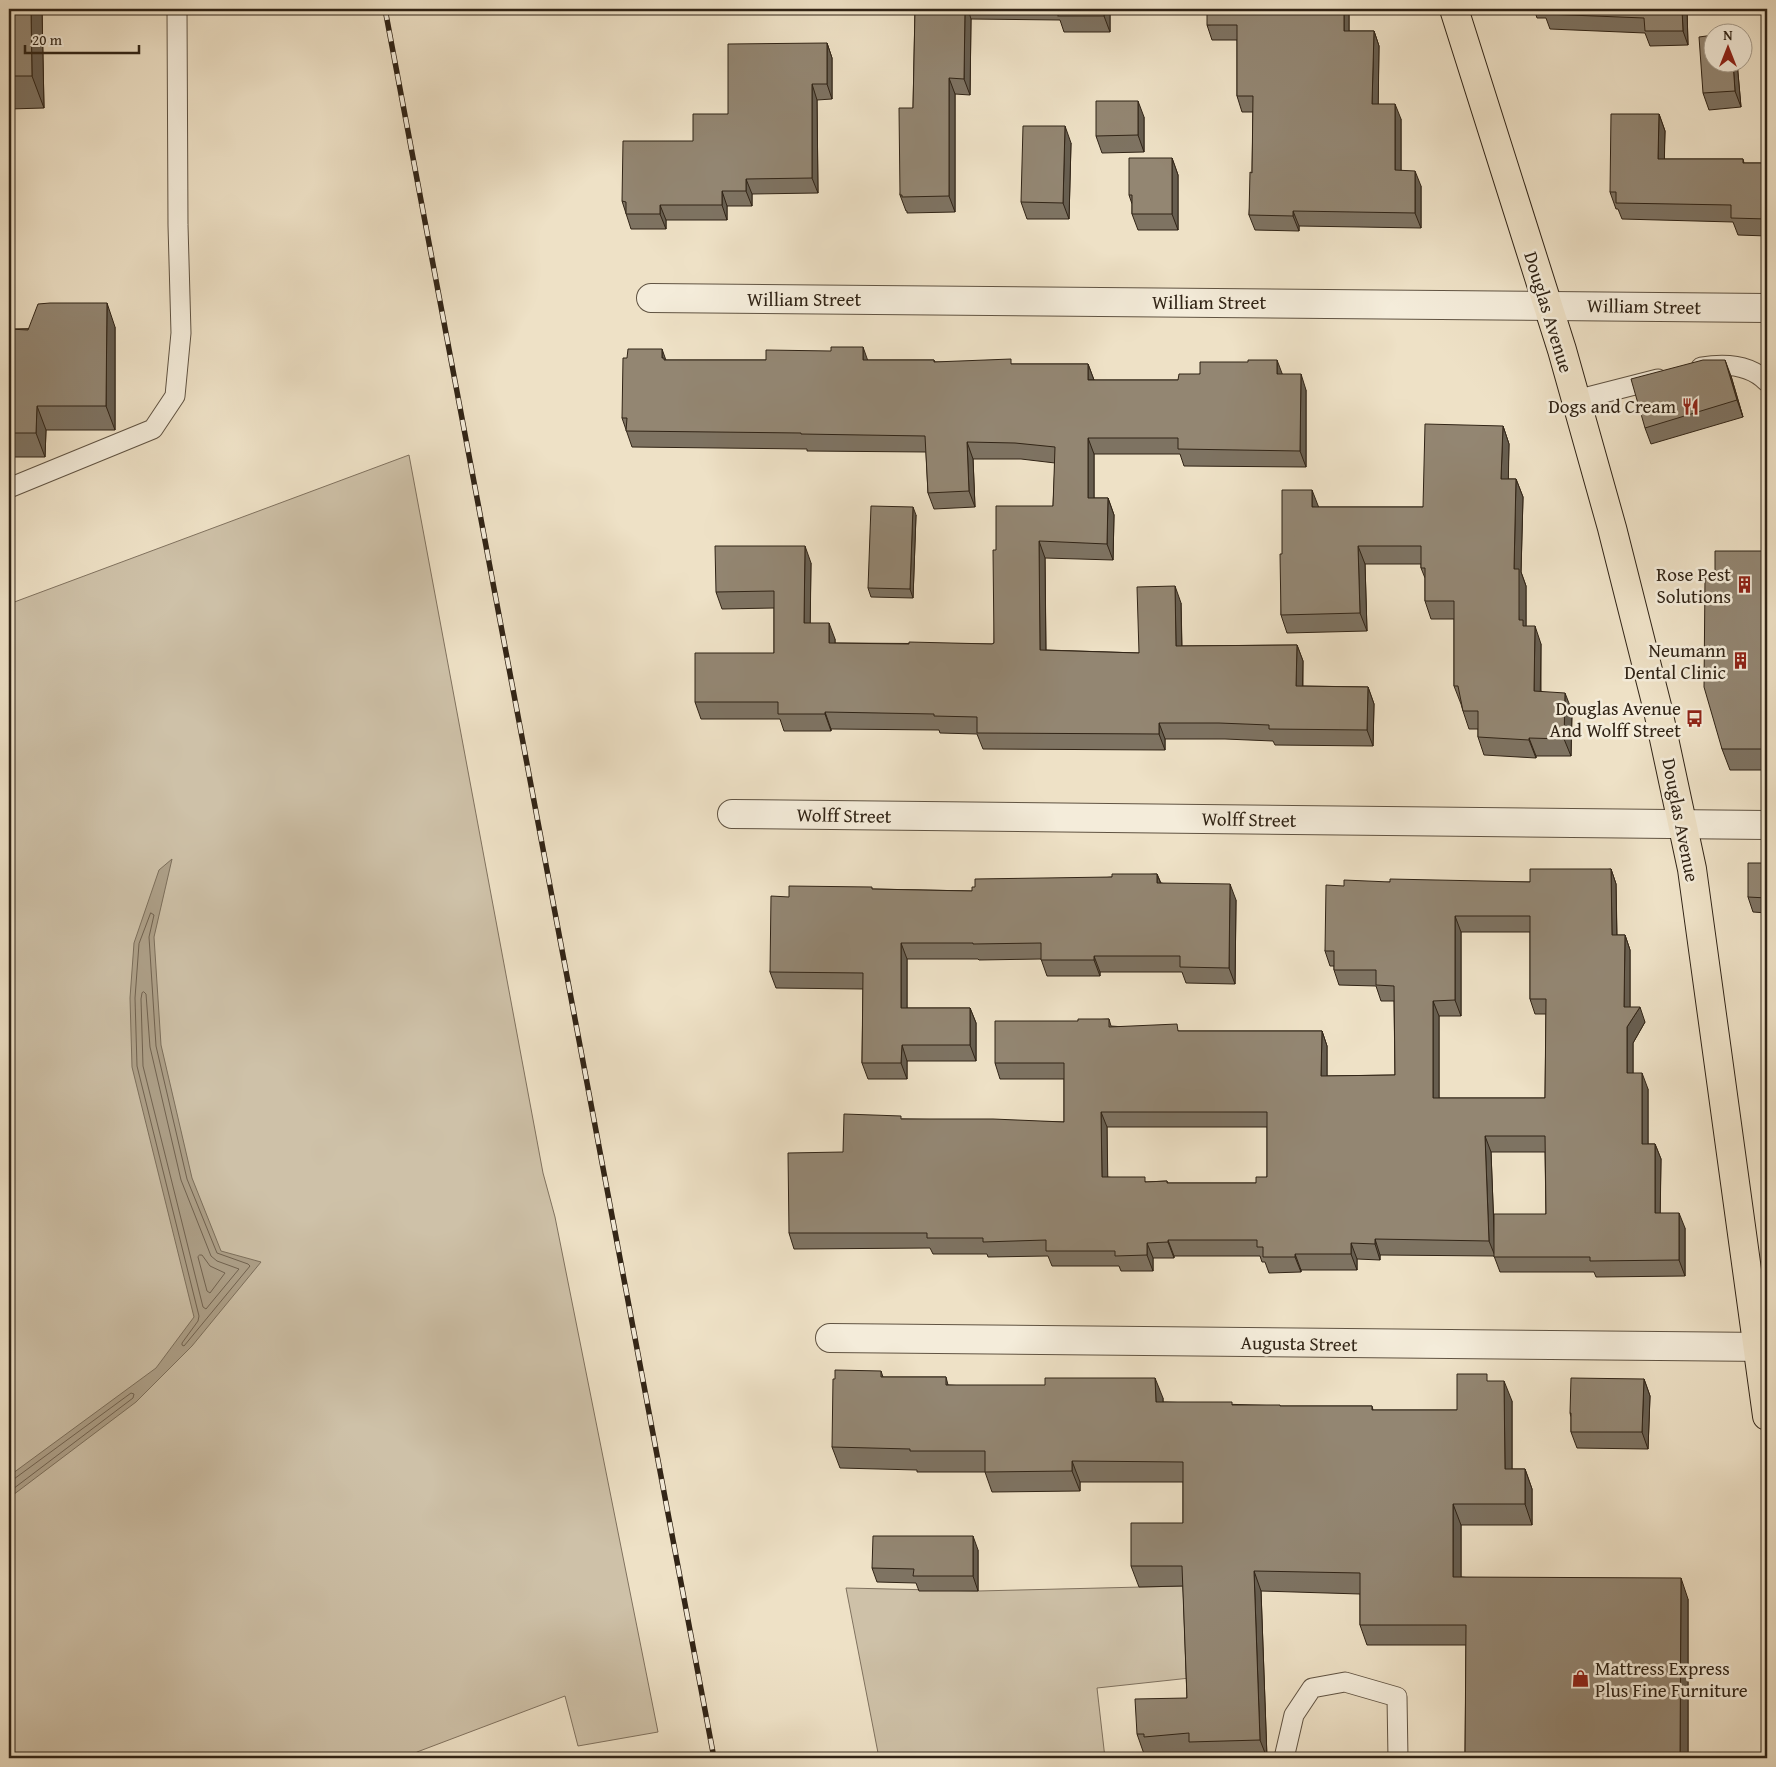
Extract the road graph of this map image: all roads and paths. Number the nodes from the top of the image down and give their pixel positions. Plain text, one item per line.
1 (177, 9) edge
2 (1454, 9) edge
3 (651, 298) dead end
4 (1548, 305) junction
5 (1767, 308) edge
6 (1767, 382) edge
7 (1576, 400) junction
8 (9, 488) edge
9 (732, 814) dead end
10 (1683, 823) junction
11 (1767, 825) edge
12 (830, 1338) dead end
13 (1763, 1347) edge
14 (1767, 1416) edge
15 (1284, 1758) edge
16 (1398, 1758) edge

1 - 8 lane
2 - 4 main road, Douglas Avenue
3 - 4 street, William Street
4 - 5 street, William Street
4 - 7 main road, Douglas Avenue
6 - 7 lane
7 - 10 main road, Douglas Avenue
9 - 10 street, Wolff Street
10 - 11 street, Wolff Street
10 - 13 main road, Douglas Avenue
12 - 13 street, Augusta Street
13 - 14 main road, Douglas Avenue
15 - 16 lane

